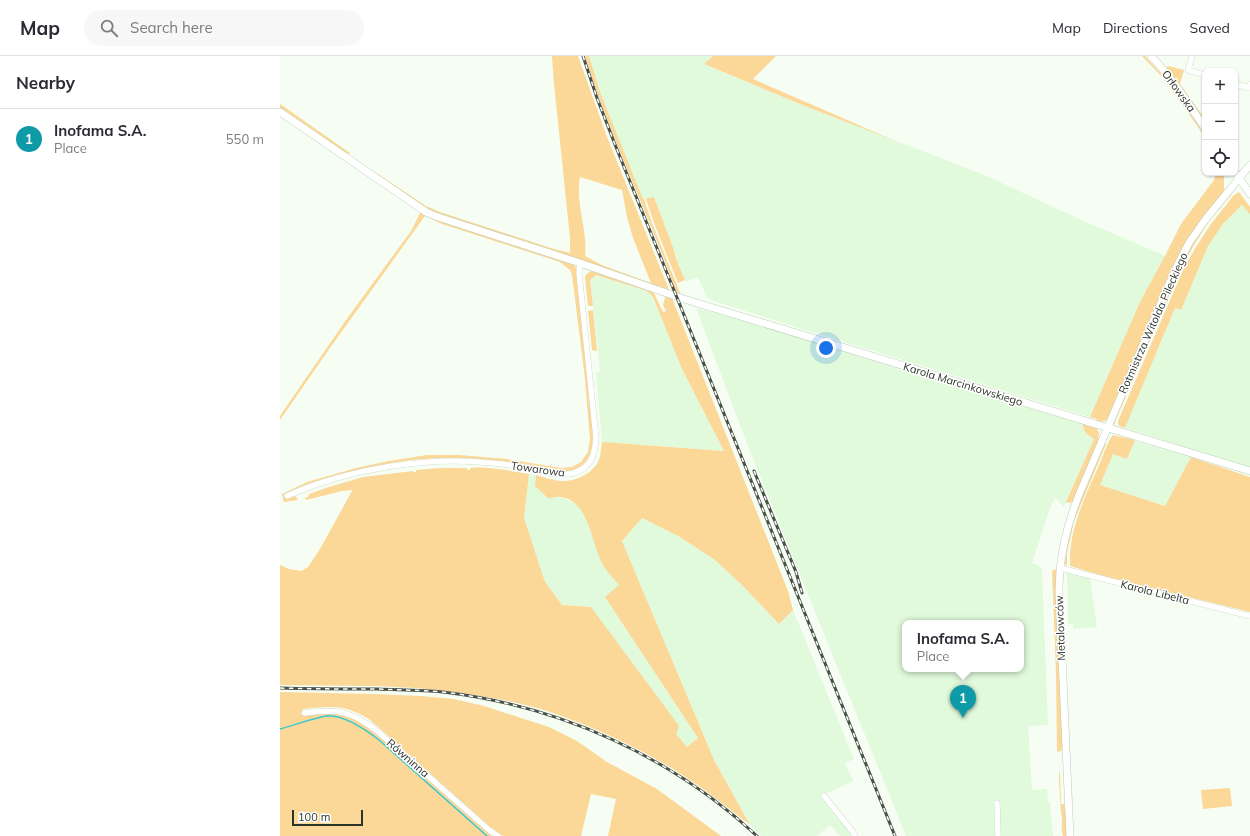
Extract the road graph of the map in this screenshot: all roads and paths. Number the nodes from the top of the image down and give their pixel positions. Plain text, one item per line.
1 (1151, 56) edge
2 (1192, 56) edge
3 (1202, 74) edge
4 (1250, 84) edge
5 (1238, 85) edge
6 (280, 112) edge
7 (1202, 124) edge
8 (1250, 165) edge
9 (1238, 174) edge
10 (1236, 176) edge
11 (1238, 176) edge
12 (1250, 194) edge
13 (580, 263) junction
14 (1107, 428) junction
15 (1250, 471) edge
16 (287, 496) dead end
17 (1060, 568) junction
18 (1250, 616) edge
19 (304, 713) dead end
20 (824, 796) dead end
21 (997, 803) dead end
22 (498, 836) edge
23 (855, 836) edge
24 (998, 836) edge
25 (1070, 836) edge

1 - 7 street, Orłowska
2 - 3 street
4 - 5 street
6 - 13 street, Karola Marcinkowskiego
8 - 9 street, Rotmistrza Witolda Pileckiego
10 - 14 street, Rotmistrza Witolda Pileckiego
11 - 12 street
13 - 14 street, Karola Marcinkowskiego
13 - 16 street, Towarowa
14 - 15 street, Karola Marcinkowskiego
14 - 17 street, Metalowców
17 - 18 street, Karola Libelta
17 - 25 street, Metalowców
19 - 22 street, Równinna
20 - 23 street
21 - 24 street

